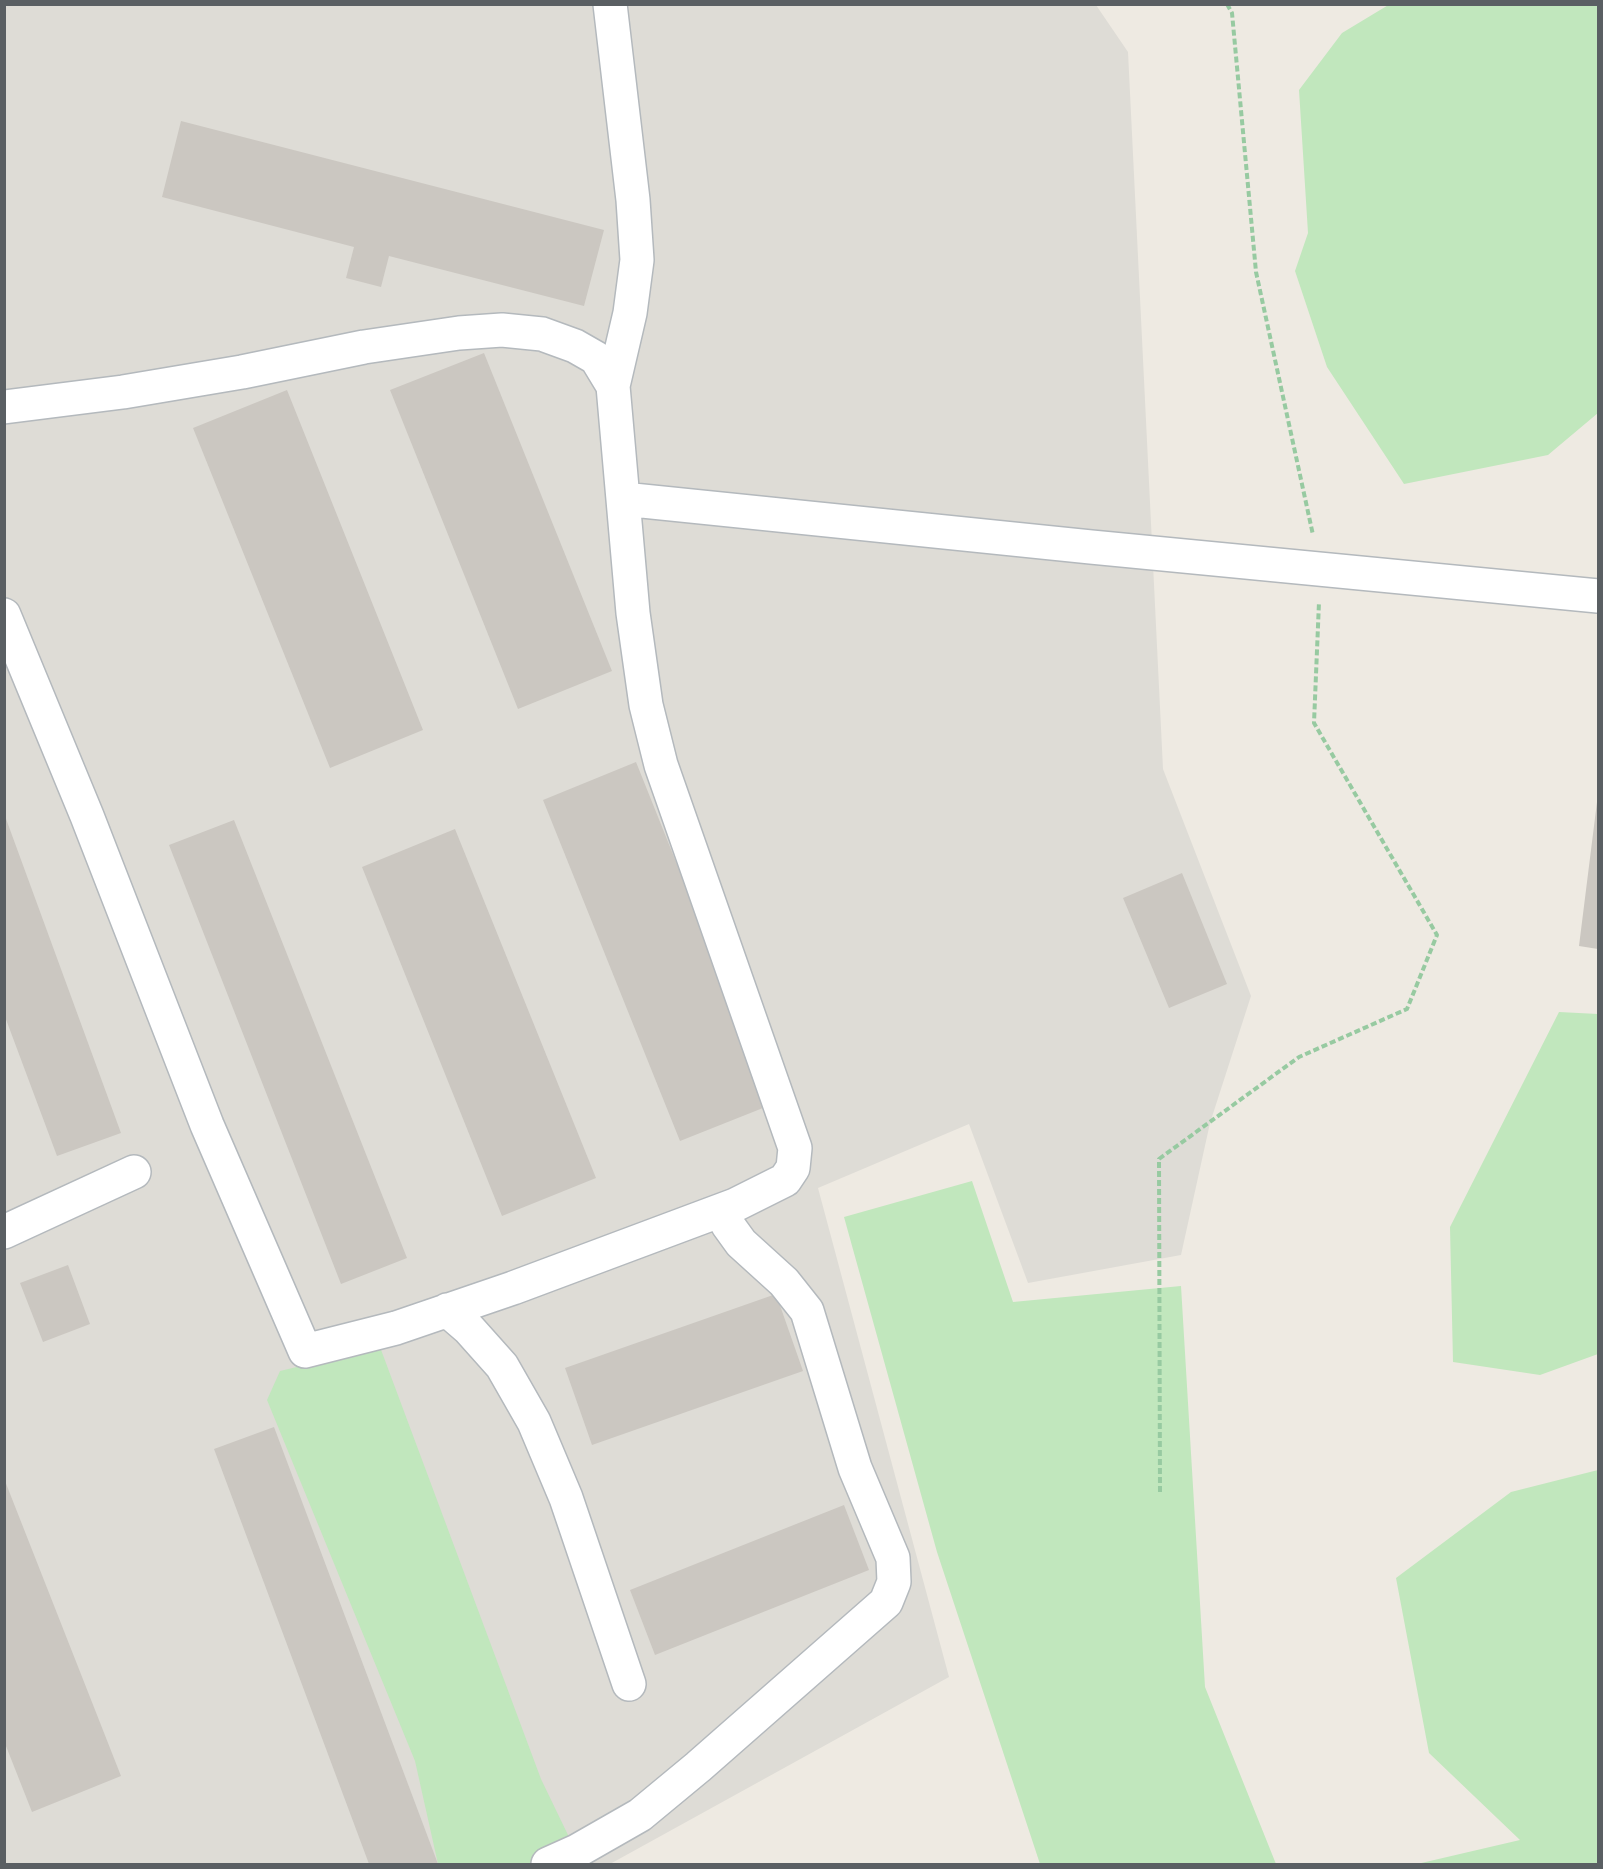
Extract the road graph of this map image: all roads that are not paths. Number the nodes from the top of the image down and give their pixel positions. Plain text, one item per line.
1 (610, 4) edge
2 (613, 386) junction
3 (4, 407) edge
4 (623, 499) junction
5 (1599, 596) edge
6 (4, 615) edge
7 (134, 1172) dead end
8 (721, 1211) junction
9 (4, 1232) edge
10 (447, 1310) junction
11 (629, 1684) dead end
12 (548, 1864) edge

1 - 2 lane
2 - 3 lane
2 - 4 lane
4 - 5 lane
4 - 8 lane
6 - 10 lane
7 - 9 lane
8 - 10 lane
8 - 12 lane
10 - 11 lane

